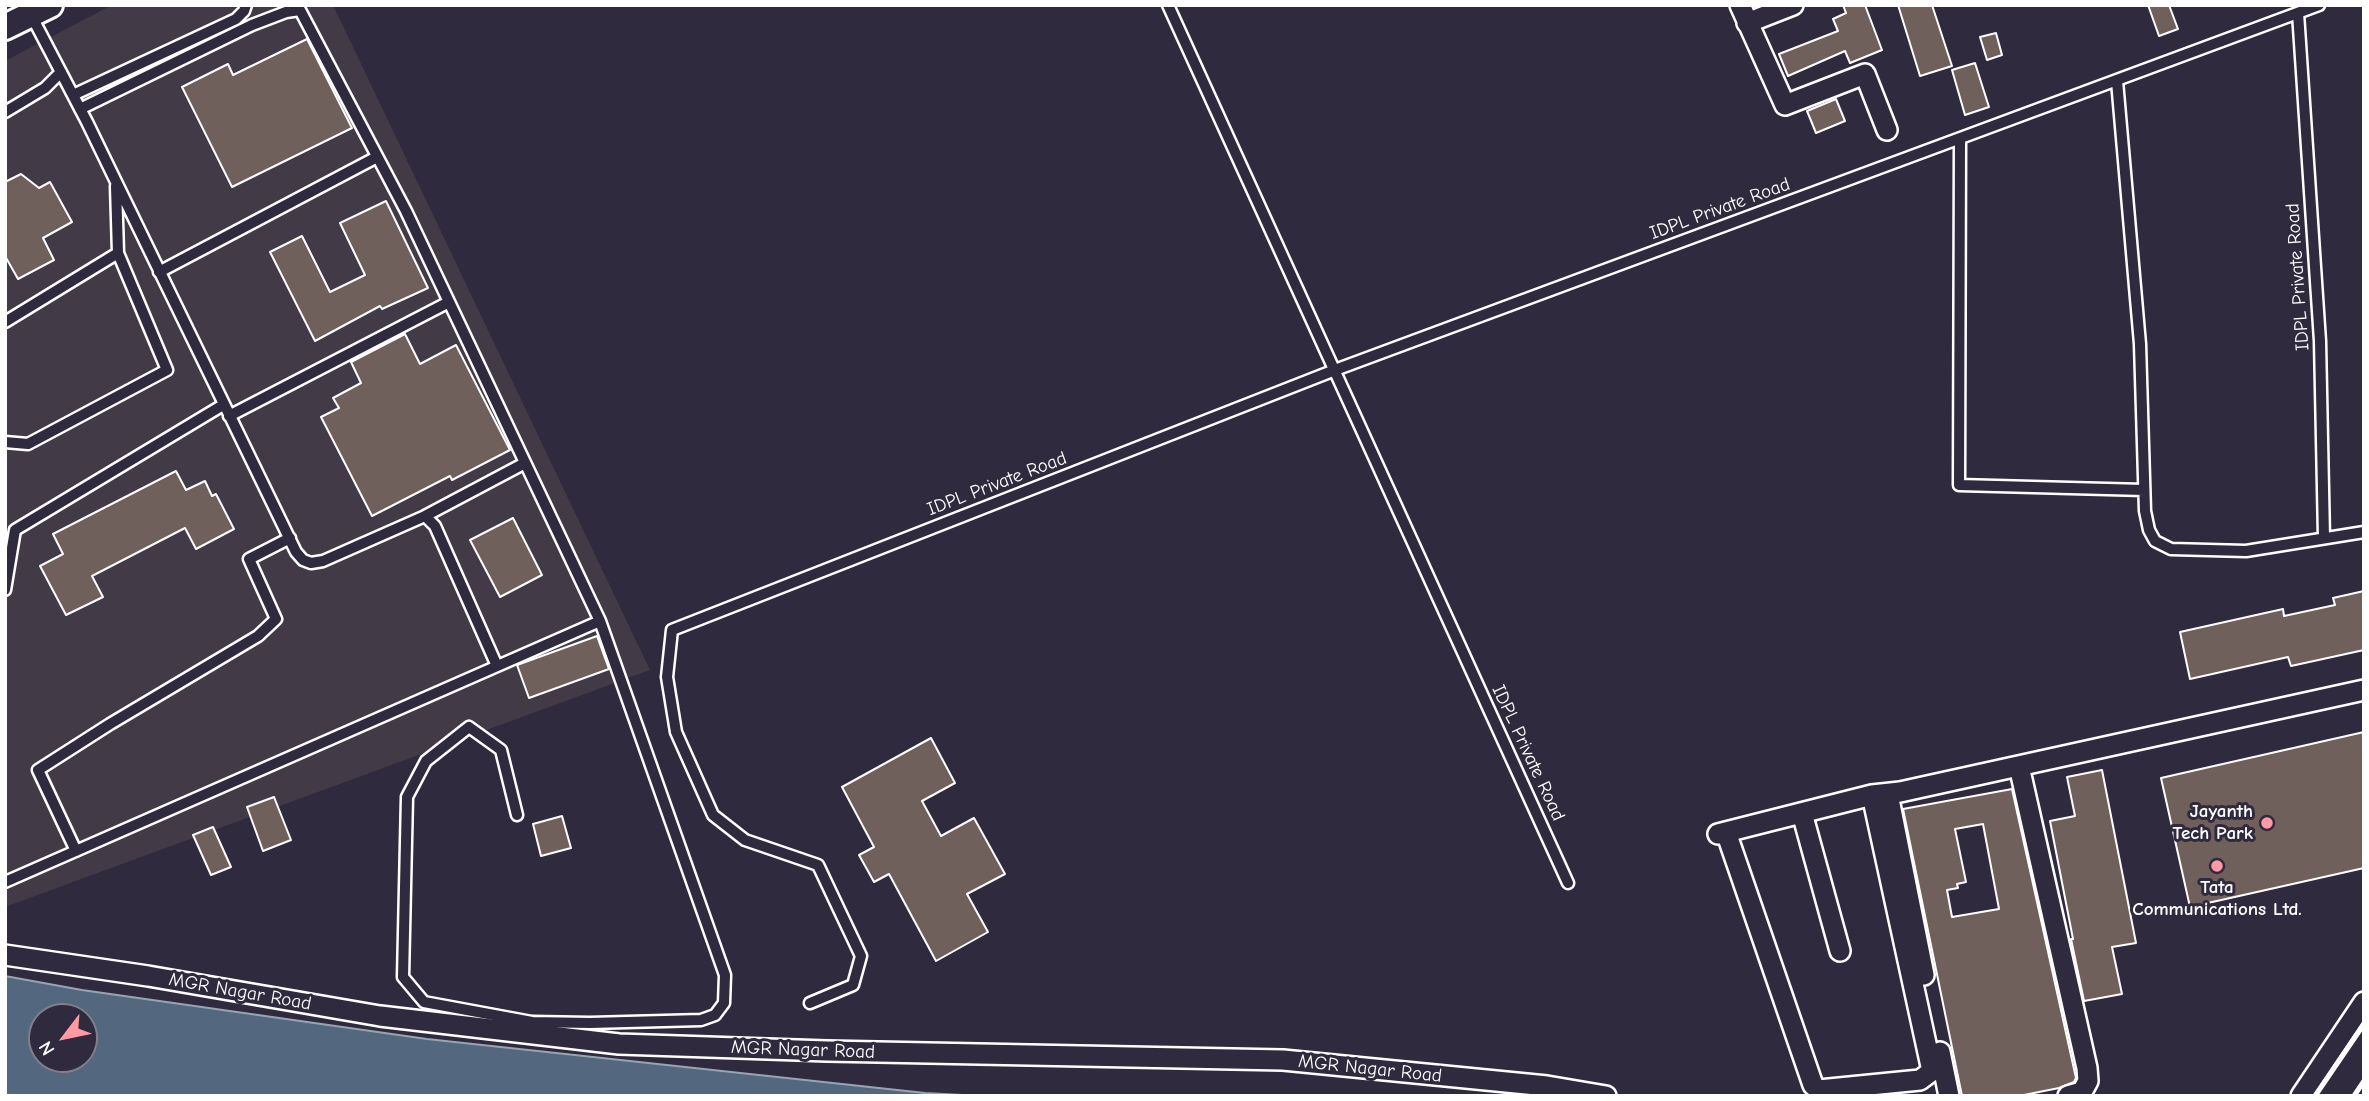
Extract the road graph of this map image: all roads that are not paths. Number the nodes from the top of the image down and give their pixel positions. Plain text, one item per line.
1 (246, 5) edge
2 (1168, 5) edge
3 (1793, 5) edge
4 (2319, 5) edge
5 (41, 10) edge
6 (2298, 13) junction
7 (1744, 14) edge
8 (5, 27) edge
9 (61, 72) junction
10 (2117, 80) junction
11 (73, 95) junction
12 (80, 109) junction
13 (5, 112) edge
14 (1887, 130) dead end
15 (1960, 139) junction
16 (377, 157) junction
17 (116, 182) junction
18 (118, 253) junction
19 (159, 272) junction
20 (449, 302) junction
21 (5, 322) edge
22 (1335, 370) junction
23 (223, 405) junction
24 (229, 416) junction
25 (5, 442) edge
26 (525, 463) junction
27 (2144, 490) junction
28 (425, 516) junction
29 (2364, 532) edge
30 (290, 538) junction
31 (2324, 538) junction
32 (5, 590) edge
33 (600, 621) junction
34 (497, 666) junction
35 (2364, 690) edge
36 (2020, 766) junction
37 (1880, 795) junction
38 (1802, 813) junction
39 (517, 815) dead end
40 (76, 851) junction
41 (5, 882) edge
42 (1568, 883) dead end
43 (1840, 951) dead end
44 (5, 955) edge
45 (2364, 1002) edge
46 (810, 1003) dead end
47 (1606, 1096) edge
48 (1949, 1096) edge
49 (2068, 1096) edge
50 (2301, 1096) edge

1 - 11 lane
2 - 22 lane
3 - 7 street
4 - 6 lane, IDPL Private Road
5 - 8 street
5 - 9 lane
6 - 10 lane, IDPL Private Road
6 - 31 lane, IDPL Private Road
7 - 14 street
9 - 11 lane
9 - 13 lane
10 - 15 lane, IDPL Private Road
10 - 27 lane
11 - 12 lane
12 - 16 lane
12 - 17 lane
15 - 22 lane, IDPL Private Road
15 - 27 lane
16 - 19 lane
16 - 20 lane
17 - 18 lane
17 - 19 lane
18 - 21 lane
18 - 25 lane
19 - 23 lane
20 - 24 lane
20 - 26 lane
22 - 42 lane, IDPL Private Road
22 - 46 lane, IDPL Private Road
23 - 24 lane
23 - 32 lane
24 - 30 lane
26 - 28 lane
26 - 33 lane
27 - 31 lane
28 - 30 lane
28 - 34 lane
29 - 31 lane
30 - 40 lane
33 - 34 lane
33 - 39 lane
34 - 40 lane
35 - 36 street
36 - 37 street
36 - 49 street
37 - 38 street
37 - 38 street
37 - 48 street
38 - 43 street
40 - 41 lane
44 - 47 street, MGR Nagar Road
45 - 50 street

